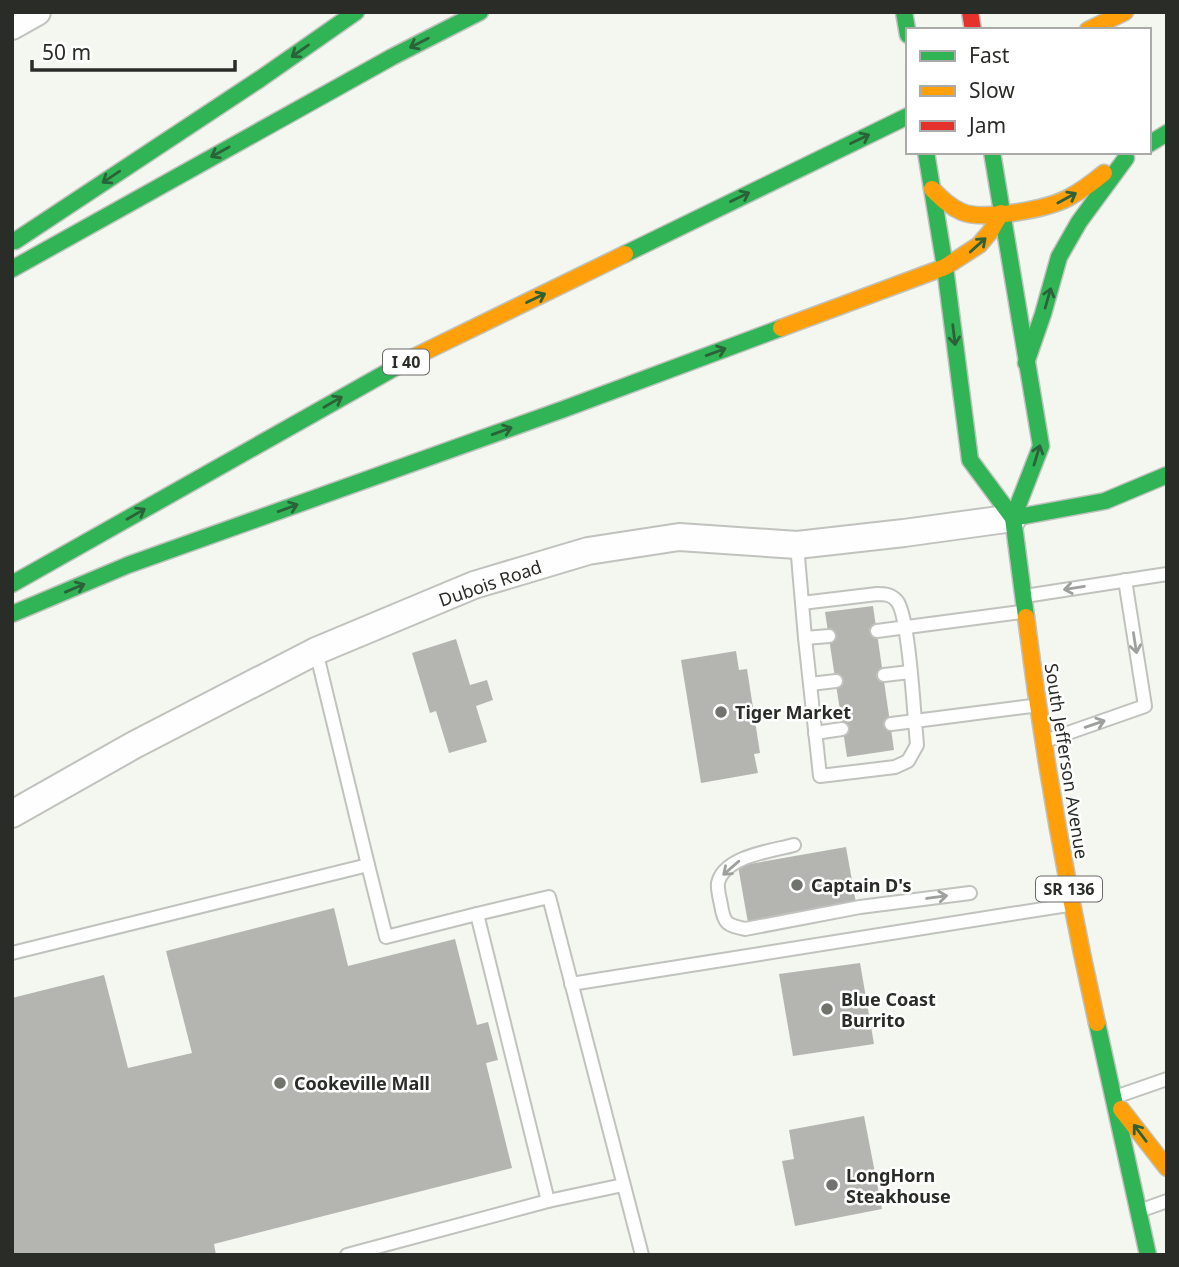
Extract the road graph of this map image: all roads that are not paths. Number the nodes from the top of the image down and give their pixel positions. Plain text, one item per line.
1 (37, 12) edge
2 (356, 12) edge
3 (480, 12) edge
4 (1125, 12) edge
5 (12, 26) edge
6 (1092, 28) edge
7 (906, 117) edge
8 (1167, 133) edge
9 (1151, 143) edge
10 (926, 154) edge
11 (992, 154) edge
12 (1130, 155) edge
13 (932, 189) junction
14 (1001, 213) junction
15 (12, 243) edge
16 (945, 267) junction
17 (12, 269) edge
18 (1026, 363) junction
19 (1167, 475) edge
20 (1013, 518) junction
21 (797, 545) junction
22 (1167, 574) edge
23 (1125, 580) junction
24 (12, 584) edge
25 (802, 603) junction
26 (1024, 604) junction
27 (12, 614) edge
28 (905, 627) junction
29 (877, 631) dead end
30 (829, 636) dead end
31 (805, 638) junction
32 (316, 651) junction
33 (910, 672) junction
34 (884, 676) dead end
35 (836, 681) dead end
36 (810, 684) junction
37 (1037, 706) junction
38 (915, 720) junction
39 (891, 723) dead end
40 (842, 729) dead end
41 (815, 733) junction
42 (1044, 742) junction
43 (12, 814) edge
44 (794, 845) dead end
45 (368, 865) junction
46 (970, 893) dead end
47 (1072, 904) junction
48 (477, 914) junction
49 (12, 953) edge
50 (571, 984) junction
51 (1167, 1079) edge
52 (1113, 1098) junction
53 (1167, 1168) edge
54 (623, 1185) junction
55 (548, 1201) junction
56 (1167, 1201) edge
57 (1138, 1211) junction
58 (346, 1255) edge
59 (642, 1255) edge
60 (1148, 1255) edge

1 - 5 street
2 -> 15 main road
3 -> 17 main road
4 - 6 main road
24 -> 7 main road, I 40
8 - 9 main road
10 - 13 main road, South Jefferson Avenue / SR 136
11 - 14 main road, South Jefferson Avenue / SR 136
14 -> 12 main road
18 -> 12 main road
13 - 14 main road
13 - 16 main road, South Jefferson Avenue / SR 136
16 -> 14 main road
14 - 18 main road, South Jefferson Avenue / SR 136
16 -> 20 main road, South Jefferson Avenue / SR 136
27 -> 16 main road
20 -> 18 main road, South Jefferson Avenue / SR 136
19 - 20 main road
20 - 21 street, Dubois Road
20 - 26 main road, South Jefferson Avenue / SR 136
21 - 25 lane
21 - 32 street, Dubois Road
22 - 23 lane
23 -> 26 lane
23 - 42 lane
25 - 28 lane
25 - 31 lane
26 - 28 lane
26 - 37 main road, South Jefferson Avenue / SR 136
28 - 29 lane
28 - 33 lane
30 - 31 lane
31 - 36 lane
32 - 43 street, Dubois Road
32 - 45 lane
33 - 34 lane
33 - 38 lane
35 - 36 lane
36 - 41 lane
37 - 38 lane
37 - 42 main road, South Jefferson Avenue / SR 136
38 - 39 lane
38 - 41 lane
40 - 41 lane
42 - 47 main road, South Jefferson Avenue / SR 136
44 -> 46 lane
45 - 48 lane
45 - 49 lane
47 - 50 lane
47 - 52 main road, South Jefferson Avenue / SR 136
48 - 50 lane
48 - 55 lane
50 - 54 lane
51 - 52 lane
53 -> 52 main road
52 - 57 main road, South Jefferson Avenue / SR 136
54 - 55 lane
54 - 59 lane
55 - 58 lane
56 - 57 lane
57 - 60 main road, South Jefferson Avenue / SR 136

